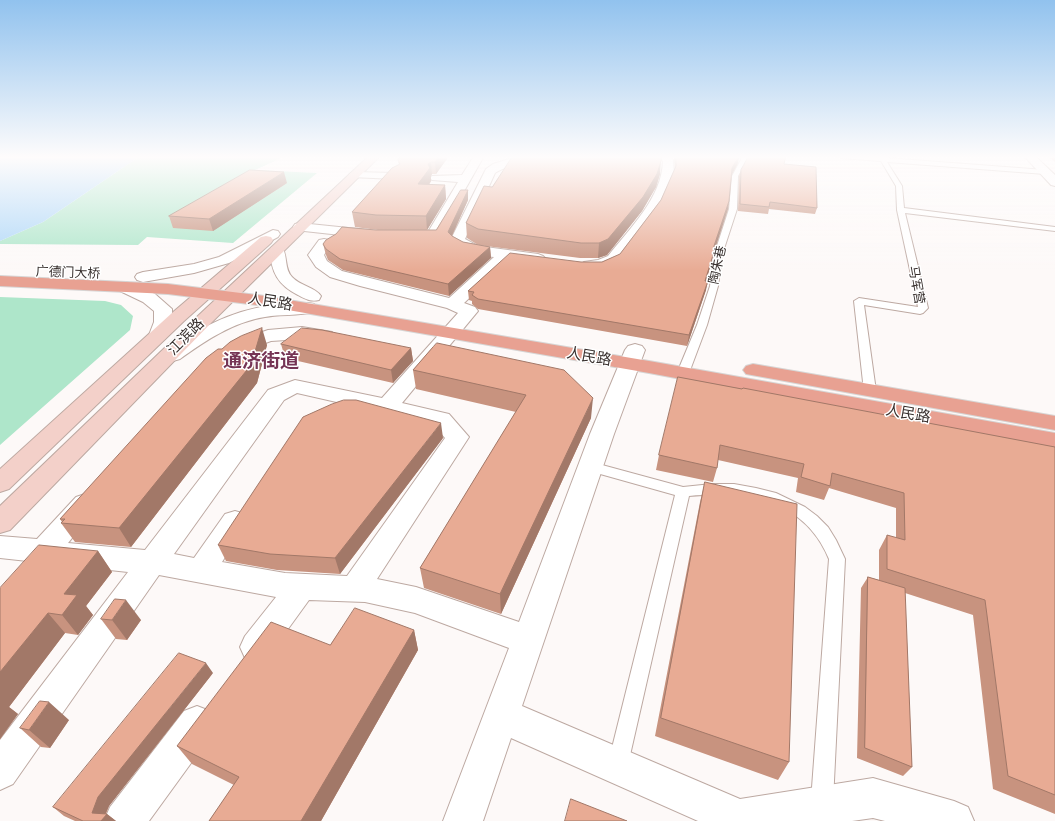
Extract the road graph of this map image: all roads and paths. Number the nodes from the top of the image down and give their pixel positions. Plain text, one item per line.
1 (322, 194) edge
2 (335, 194) edge
3 (456, 194) edge
4 (479, 194) edge
5 (658, 194) edge
6 (734, 194) edge
7 (900, 194) edge
8 (901, 210) junction
9 (351, 220) dead end
10 (300, 227) junction
11 (1055, 229) edge
12 (342, 231) junction
13 (378, 235) edge
14 (394, 235) edge
15 (275, 242) junction
16 (324, 243) edge
17 (506, 254) junction
18 (551, 261) edge
19 (573, 264) edge
20 (0, 270) edge
21 (0, 282) edge
22 (131, 282) junction
23 (222, 290) junction
24 (310, 302) junction
25 (455, 319) junction
26 (158, 335) junction
27 (344, 338) edge
28 (410, 350) edge
29 (432, 354) junction
30 (632, 357) junction
31 (219, 358) edge
32 (686, 366) junction
33 (156, 368) junction
34 (870, 391) junction
35 (387, 406) junction
36 (320, 416) edge
37 (1055, 423) edge
38 (1055, 441) edge
39 (591, 467) junction
40 (0, 483) edge
41 (99, 488) edge
42 (683, 492) junction
43 (248, 501) edge
44 (0, 523) edge
45 (0, 547) edge
46 (43, 552) junction
47 (153, 563) junction
48 (201, 571) junction
49 (301, 587) junction
50 (354, 589) junction
51 (528, 640) junction
52 (239, 669) edge
53 (215, 701) edge
54 (501, 715) junction
55 (618, 765) junction
56 (0, 771) edge
57 (822, 806) junction
58 (740, 820) edge
59 (124, 821) edge
60 (463, 821) edge
61 (954, 821) edge

1 - 15 main road, 江滨路
2 - 10 main road, 江滨路
3 - 14 street
4 - 17 street
5 - 19 street
6 - 32 lane, 陶朱巷
7 - 8 lane, 马军营
8 - 11 lane
8 - 34 lane, 马军营
9 - 12 street
10 - 12 street
10 - 15 main road, 江滨路
12 - 13 street
15 - 22 street
15 - 23 main road, 江滨路
15 - 24 street
16 - 25 street
17 - 18 street
17 - 25 street
20 - 22 main road, 广德门大桥
21 - 22 main road, 广德门大桥
22 - 23 main road, 人民路
22 - 26 street
23 - 24 main road, 人民路
23 - 26 main road, 江滨路
23 - 33 main road, 江滨路
24 - 25 main road, 人民路
24 - 33 street
25 - 29 street
25 - 30 main road, 人民路
26 - 40 main road, 江滨路
27 - 31 street
28 - 29 street
29 - 35 street
30 - 32 main road, 人民路
30 - 39 street
32 - 34 main road, 人民路
32 - 38 main road, 人民路
33 - 44 main road, 江滨路
34 - 37 main road, 人民路
35 - 36 street
35 - 47 street
35 - 50 street
39 - 42 lane
39 - 51 street
41 - 46 street
42 - 55 lane
42 - 57 lane
43 - 48 street
45 - 46 street
46 - 47 street
47 - 48 street
47 - 56 street
48 - 49 street
49 - 50 street
49 - 52 street
50 - 51 street
51 - 54 street
53 - 59 street
54 - 55 street
54 - 60 street
55 - 58 street
57 - 58 street
57 - 61 street

